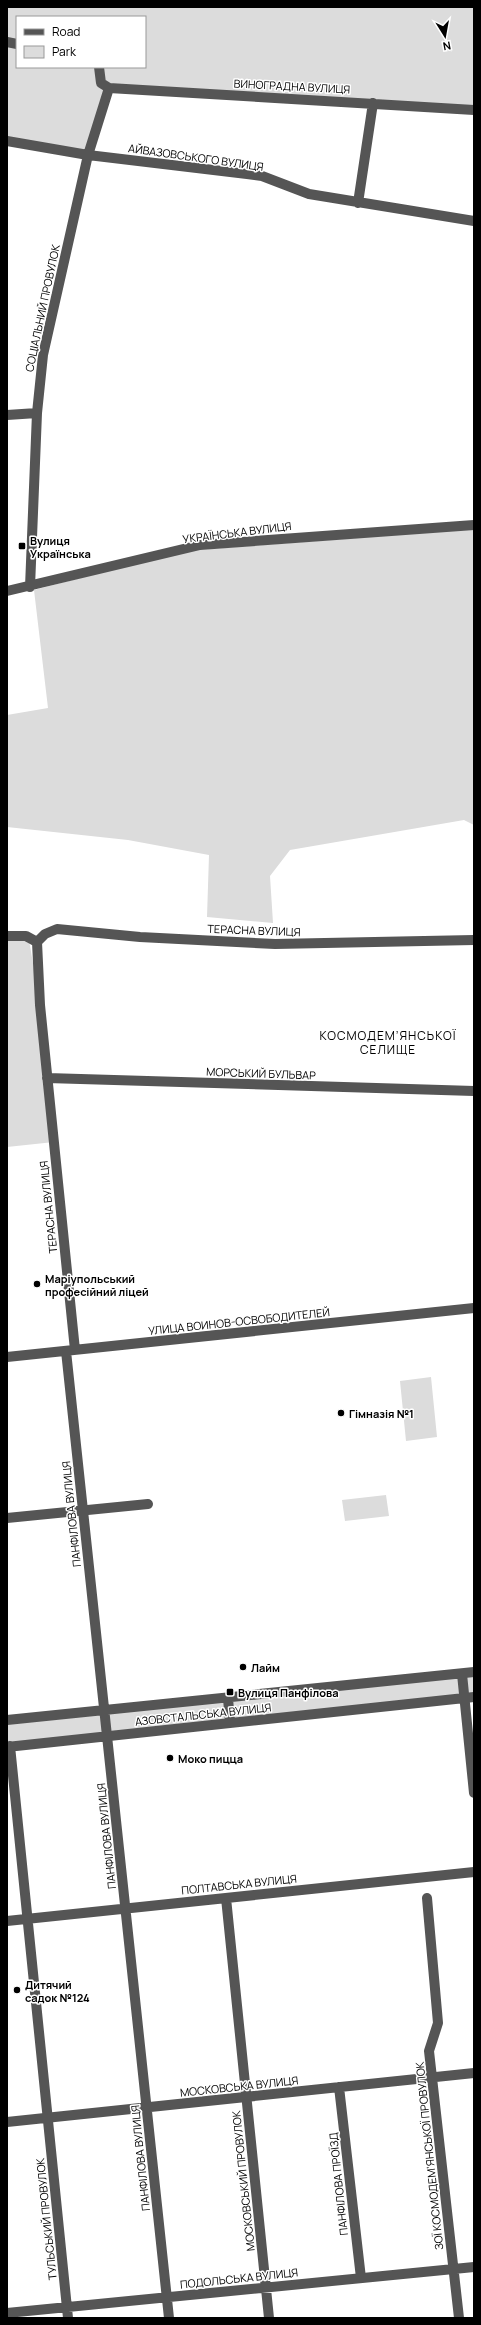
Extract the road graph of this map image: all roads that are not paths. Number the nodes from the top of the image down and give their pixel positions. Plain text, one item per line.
1 (99, 68) edge
2 (109, 88) junction
3 (373, 103) junction
4 (474, 110) edge
5 (7, 141) edge
6 (88, 155) junction
7 (358, 203) junction
8 (474, 221) edge
9 (36, 413) junction
10 (7, 415) edge
11 (474, 525) edge
12 (30, 587) junction
13 (7, 591) edge
14 (7, 936) edge
15 (474, 940) edge
16 (37, 942) junction
17 (47, 1078) junction
18 (474, 1092) edge
19 (474, 1308) edge
20 (70, 1351) junction
21 (7, 1357) edge
22 (148, 1504) dead end
23 (83, 1510) junction
24 (7, 1518) edge
25 (474, 1672) edge
26 (462, 1674) junction
27 (228, 1698) junction
28 (469, 1698) edge
29 (104, 1710) junction
30 (7, 1720) edge
31 (230, 1723) junction
32 (107, 1736) junction
33 (8, 1746) edge
34 (474, 1793) edge
35 (474, 1872) edge
36 (226, 1898) junction
37 (427, 1898) dead end
38 (126, 1908) junction
39 (27, 1918) junction
40 (7, 1921) edge
41 (474, 2074) edge
42 (432, 2078) junction
43 (339, 2088) junction
44 (246, 2097) junction
45 (147, 2107) junction
46 (47, 2118) junction
47 (7, 2122) edge
48 (474, 2267) edge
49 (453, 2269) junction
50 (361, 2278) junction
51 (266, 2288) junction
52 (167, 2297) junction
53 (67, 2307) junction
54 (7, 2313) edge
55 (68, 2318) edge
56 (169, 2318) edge
57 (269, 2318) edge
58 (459, 2318) edge

1 - 2 street
2 - 3 street, ВИНОГРАДНА ВУЛИЦЯ
2 - 6 street, СОЦІАЛЬНИЙ ПРОВУЛОК
3 - 4 street, ВИНОГРАДНА ВУЛИЦЯ
3 - 7 street
5 - 6 street, АЙВАЗОВСЬКОГО ВУЛИЦЯ
6 - 7 street, АЙВАЗОВСЬКОГО ВУЛИЦЯ
6 - 9 street, СОЦІАЛЬНИЙ ПРОВУЛОК
7 - 8 street, АЙВАЗОВСЬКОГО ВУЛИЦЯ
9 - 10 street
9 - 12 street, СОЦІАЛЬНИЙ ПРОВУЛОК
11 - 12 street, УКРАЇНСЬКА ВУЛИЦЯ
12 - 13 street, УКРАЇНСЬКА ВУЛИЦЯ
14 - 16 street
15 - 16 street, ТЕРАСНА ВУЛИЦЯ
16 - 17 street, ТЕРАСНА ВУЛИЦЯ
17 - 18 street, МОРСЬКИЙ БУЛЬВАР
17 - 20 street, ТЕРАСНА ВУЛИЦЯ
19 - 20 street, УЛИЦА ВОИНОВ-ОСВОБОДИТЕЛЕЙ
20 - 21 street, УЛИЦА ВОИНОВ-ОСВОБОДИТЕЛЕЙ
20 - 23 street, ПАНФІЛОВА ВУЛИЦЯ
22 - 23 street
23 - 24 street
23 - 29 street, ПАНФІЛОВА ВУЛИЦЯ
25 - 26 street, АЗОВСТАЛЬСЬКА ВУЛИЦЯ
26 - 27 street, АЗОВСТАЛЬСЬКА ВУЛИЦЯ
26 - 28 street
27 - 29 street, АЗОВСТАЛЬСЬКА ВУЛИЦЯ
27 - 31 street
28 - 31 street, АЗОВСТАЛЬСЬКА ВУЛИЦЯ
28 - 34 street
29 - 30 street, АЗОВСТАЛЬСЬКА ВУЛИЦЯ
29 - 32 street, ПАНФІЛОВА ВУЛИЦЯ
31 - 32 street, АЗОВСТАЛЬСЬКА ВУЛИЦЯ
32 - 33 street, АЗОВСТАЛЬСЬКА ВУЛИЦЯ
32 - 38 street, ПАНФІЛОВА ВУЛИЦЯ
33 - 39 street, ТУЛЬСЬКИЙ ПРОВУЛОК
35 - 36 street, ПОЛТАВСЬКА ВУЛИЦЯ
36 - 38 street, ПОЛТАВСЬКА ВУЛИЦЯ
36 - 44 street, МОСКОВСЬКИЙ ПРОВУЛОК
37 - 42 street, ЗОЇ КОСМОДЕМ’ЯНСЬКОЇ ПРОВУЛОК
38 - 39 street, ПОЛТАВСЬКА ВУЛИЦЯ
38 - 45 street, ПАНФІЛОВА ВУЛИЦЯ
39 - 40 street, ПОЛТАВСЬКА ВУЛИЦЯ
39 - 46 street, ТУЛЬСЬКИЙ ПРОВУЛОК
41 - 42 street, МОСКОВСЬКА ВУЛИЦЯ
42 - 43 street, МОСКОВСЬКА ВУЛИЦЯ
42 - 49 street, ЗОЇ КОСМОДЕМ’ЯНСЬКОЇ ПРОВУЛОК
43 - 44 street, МОСКОВСЬКА ВУЛИЦЯ
43 - 50 street, ПАНФІЛОВА ПРОЇЗД
44 - 45 street, МОСКОВСЬКА ВУЛИЦЯ
44 - 51 street, МОСКОВСЬКИЙ ПРОВУЛОК
45 - 46 street, МОСКОВСЬКА ВУЛИЦЯ
45 - 52 street, ПАНФІЛОВА ВУЛИЦЯ
46 - 47 street, МОСКОВСЬКА ВУЛИЦЯ
46 - 53 street, ТУЛЬСЬКИЙ ПРОВУЛОК
48 - 49 street, ПОДОЛЬСЬКА ВУЛИЦЯ
49 - 50 street, ПОДОЛЬСЬКА ВУЛИЦЯ
49 - 58 street, ЗОЇ КОСМОДЕМ’ЯНСЬКОЇ ПРОВУЛОК
50 - 51 street, ПОДОЛЬСЬКА ВУЛИЦЯ
51 - 52 street, ПОДОЛЬСЬКА ВУЛИЦЯ
51 - 57 street, МОСКОВСЬКИЙ ПРОВУЛОК
52 - 53 street, ПОДОЛЬСЬКА ВУЛИЦЯ
52 - 56 street, ПАНФІЛОВА ВУЛИЦЯ
53 - 54 street, ПОДОЛЬСЬКА ВУЛИЦЯ
53 - 55 street, ТУЛЬСЬКИЙ ПРОВУЛОК

